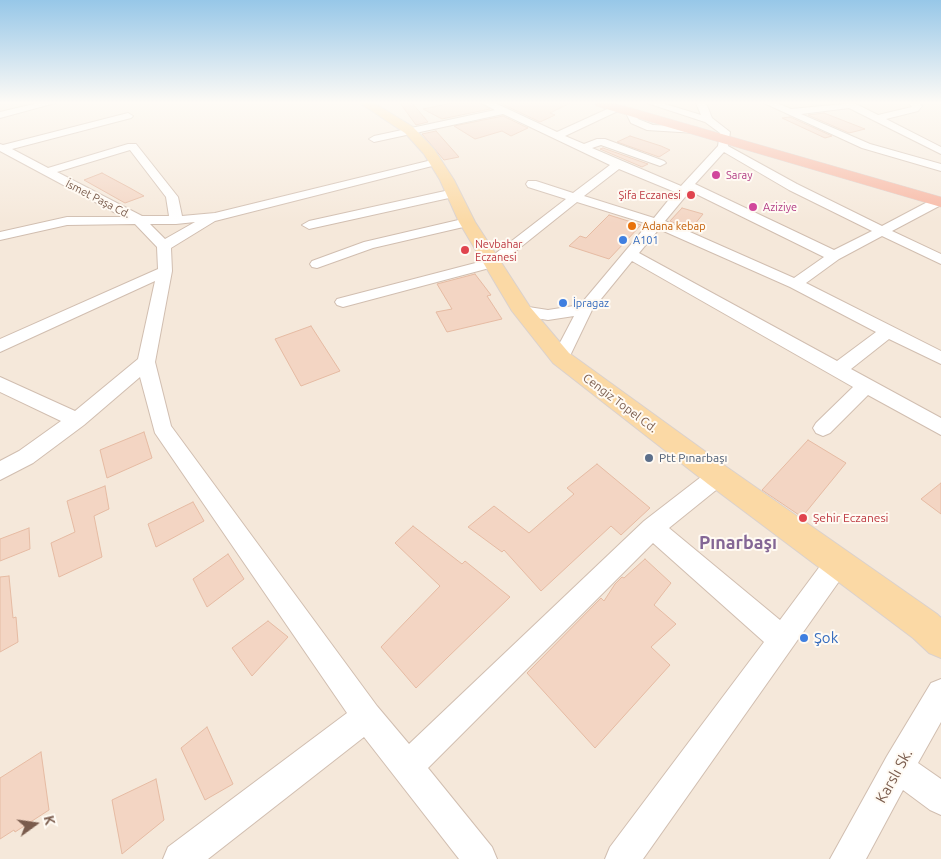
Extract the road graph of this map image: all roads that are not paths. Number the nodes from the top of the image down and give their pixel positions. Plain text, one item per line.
1 (21, 143) edge
2 (422, 143) edge
3 (572, 143) edge
4 (596, 143) edge
5 (607, 143) edge
6 (721, 143) edge
7 (730, 143) edge
8 (739, 143) edge
9 (859, 143) edge
10 (928, 143) edge
11 (2, 148) edge
12 (583, 148) junction
13 (940, 149) edge
14 (22, 158) junction
15 (436, 162) junction
16 (660, 163) dead end
17 (7, 164) dead end
18 (618, 164) junction
19 (941, 168) edge
20 (46, 172) junction
21 (532, 184) dead end
22 (686, 188) junction
23 (454, 194) junction
24 (574, 197) junction
25 (940, 199) edge
26 (215, 217) junction
27 (137, 219) junction
28 (176, 220) junction
29 (467, 222) junction
30 (657, 223) junction
31 (309, 225) dead end
32 (881, 232) junction
33 (0, 236) edge
34 (164, 246) junction
35 (631, 255) junction
36 (834, 256) junction
37 (941, 260) edge
38 (492, 263) junction
39 (317, 264) dead end
40 (165, 271) junction
41 (795, 284) junction
42 (343, 302) dead end
43 (585, 309) junction
44 (522, 311) junction
45 (888, 331) junction
46 (0, 346) edge
47 (561, 358) junction
48 (941, 358) edge
49 (146, 362) junction
50 (838, 370) junction
51 (0, 384) edge
52 (866, 385) junction
53 (77, 420) junction
54 (941, 427) edge
55 (822, 428) dead end
56 (0, 471) edge
57 (718, 476) junction
58 (652, 528) junction
59 (838, 562) junction
60 (781, 639) junction
61 (941, 641) edge
62 (941, 693) edge
63 (367, 716) junction
64 (407, 767) junction
65 (898, 767) junction
66 (941, 799) edge
67 (180, 859) edge
68 (480, 859) edge
69 (622, 859) edge
70 (847, 859) edge

1 - 11 street
2 - 15 main road, Cengiz Topel Cd.
3 - 12 street
4 - 12 street
5 - 16 street
6 - 22 street
7 - 32 street
8 - 25 highway
9 - 19 street
10 - 13 street
11 - 14 street, İsmet Paşa Cd.
12 - 18 street
14 - 17 street
14 - 20 street, İsmet Paşa Cd.
15 - 23 main road, Cengiz Topel Cd.
15 - 26 street
18 - 22 street
18 - 24 street
20 - 27 street, İsmet Paşa Cd.
20 - 28 street
21 - 24 street
22 - 30 street
22 - 36 street
23 - 29 main road, Cengiz Topel Cd.
23 - 31 street
24 - 30 street
24 - 38 street
25 - 32 street
26 - 28 street
26 - 34 street
27 - 28 street
27 - 33 street
27 - 34 street, İsmet Paşa Cd.
29 - 38 main road, Cengiz Topel Cd.
29 - 39 street
30 - 35 street
30 - 41 street
32 - 36 street
32 - 37 street
34 - 40 street
35 - 43 street
35 - 50 street
36 - 41 street
38 - 42 street
38 - 44 main road, Cengiz Topel Cd.
40 - 46 street
40 - 49 street
41 - 45 street
43 - 44 street
43 - 47 street
44 - 47 main road, Cengiz Topel Cd.
45 - 48 street
45 - 50 street
47 - 57 main road, Cengiz Topel Cd.
49 - 53 street
49 - 63 street
50 - 52 street
51 - 53 street
52 - 54 street
52 - 55 street
53 - 56 street
57 - 58 street
57 - 59 main road, Cengiz Topel Cd.
58 - 60 street
58 - 64 street
59 - 60 street
59 - 61 main road, Cengiz Topel Cd.
60 - 69 street
62 - 65 street, Karslı Sk.
63 - 64 street
63 - 67 street
64 - 68 street
65 - 66 street
65 - 70 street, Karslı Sk.

